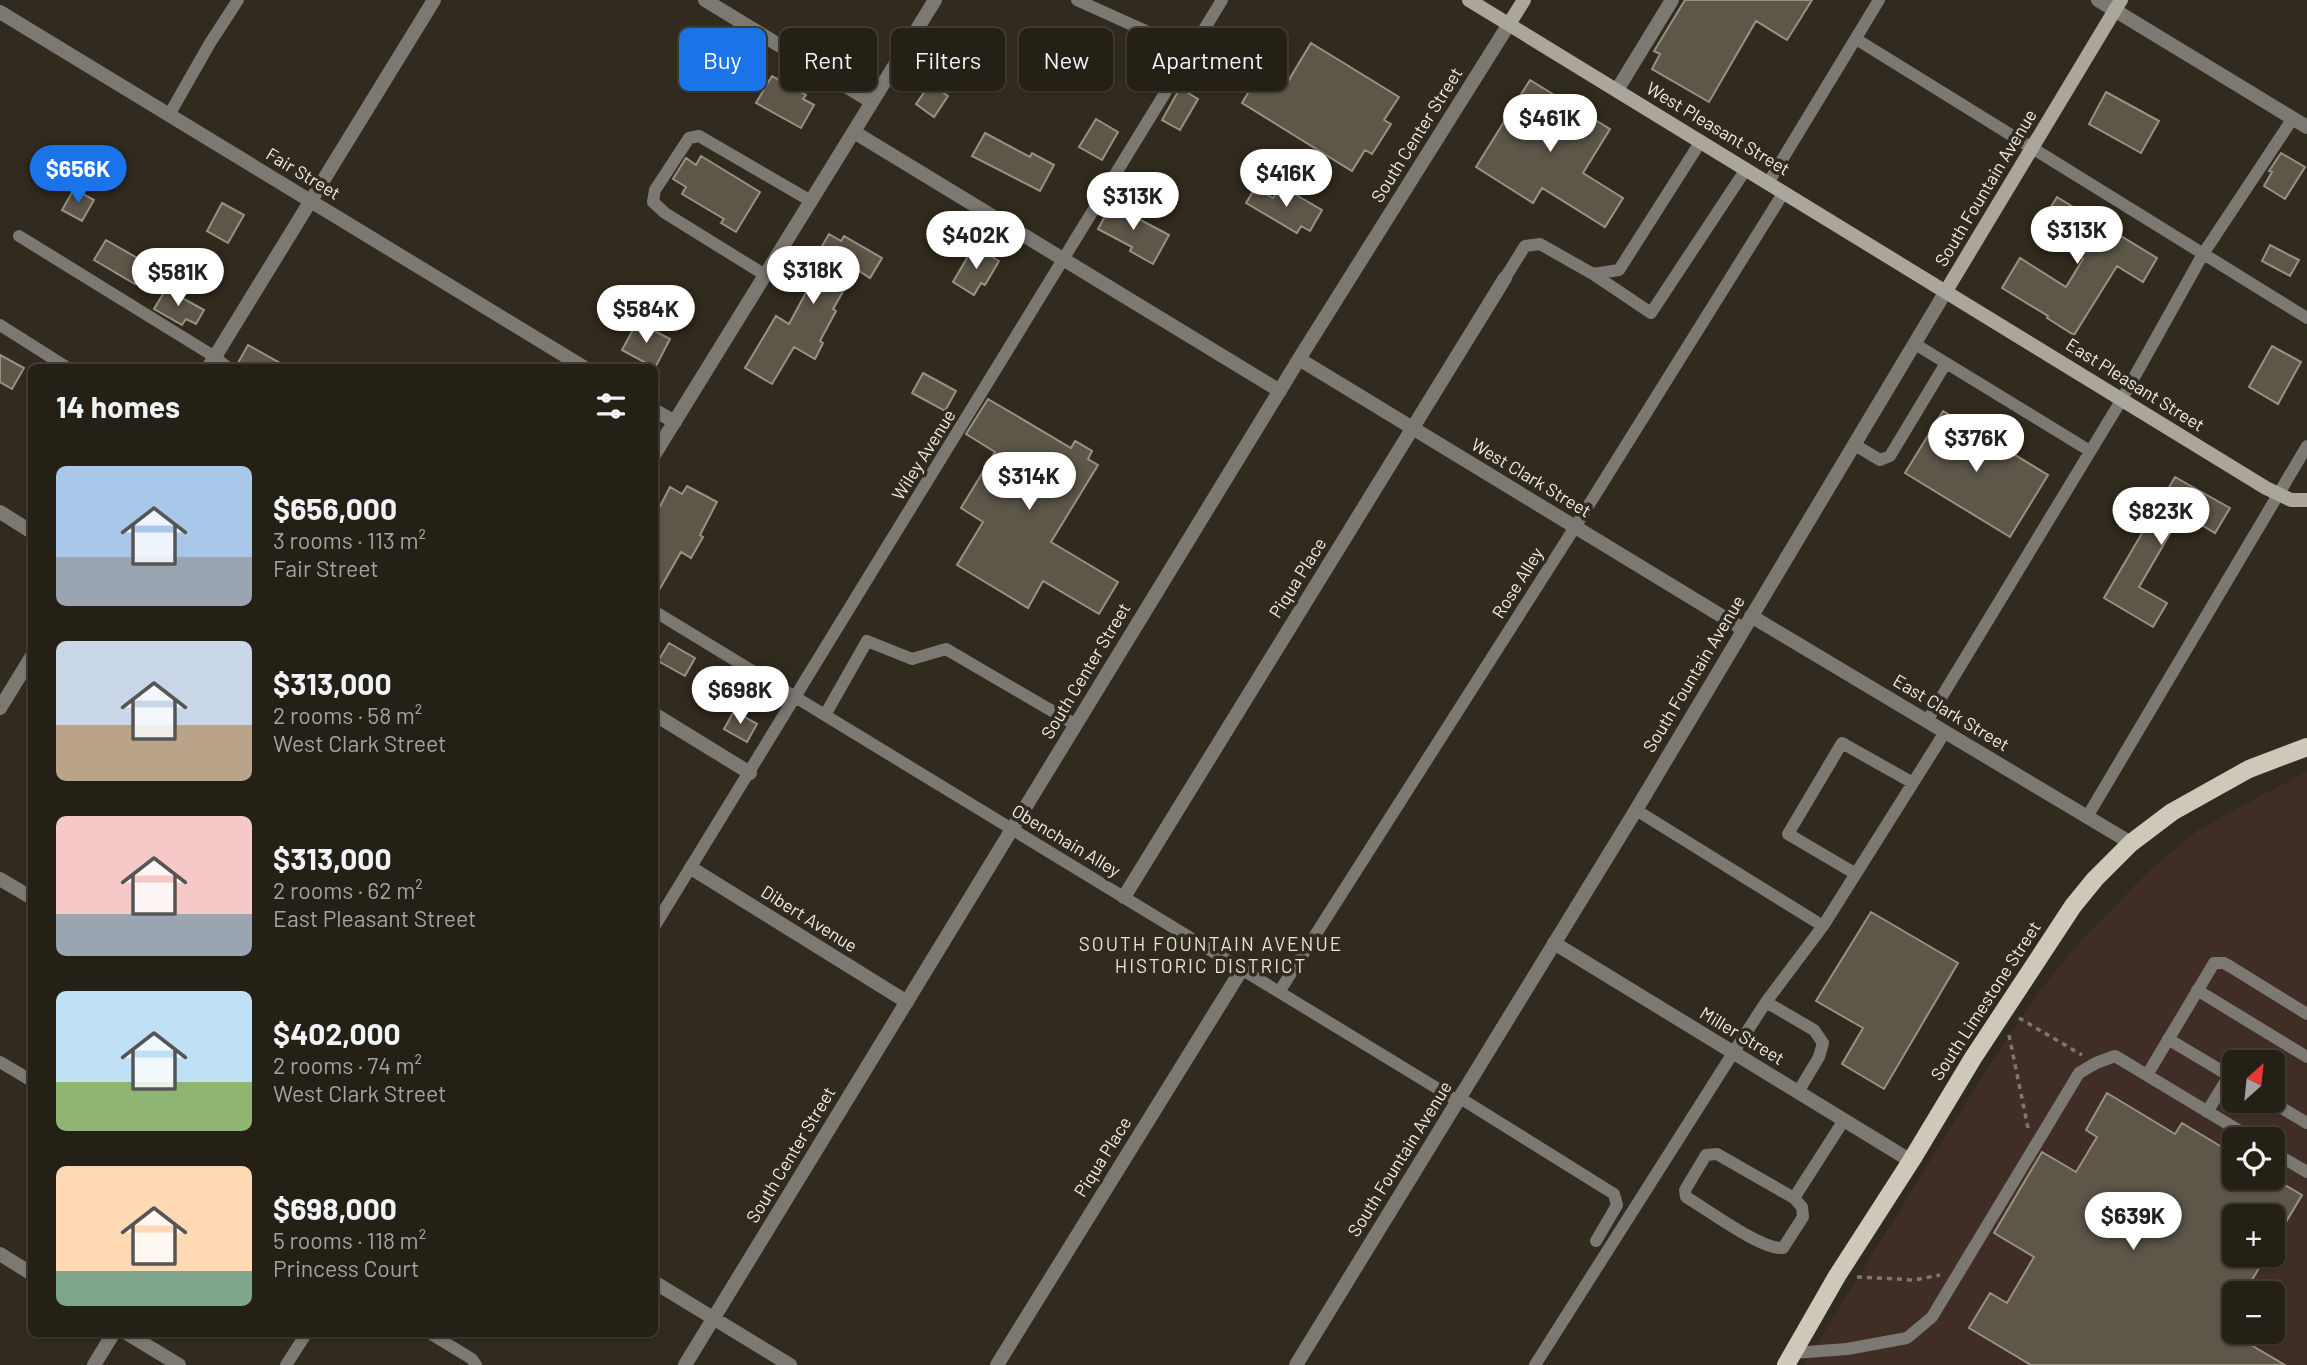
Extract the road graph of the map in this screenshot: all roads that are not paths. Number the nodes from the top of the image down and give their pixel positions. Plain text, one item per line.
1 (238, 0) edge
2 (434, 0) edge
3 (705, 0) edge
4 (935, 0) edge
5 (1077, 0) edge
6 (1222, 0) edge
7 (1469, 0) edge
8 (1524, 0) edge
9 (1672, 0) edge
10 (1880, 0) edge
11 (2098, 0) edge
12 (2118, 5) edge
13 (0, 12) edge
14 (1509, 24) junction
15 (1139, 28) edge
16 (1204, 28) edge
17 (1856, 38) junction
18 (1617, 90) junction
19 (1166, 91) edge
20 (872, 102) junction
21 (169, 115) junction
22 (2293, 118) junction
23 (2307, 127) edge
24 (854, 132) junction
25 (1701, 141) junction
26 (2032, 148) junction
27 (1746, 169) junction
28 (1768, 183) junction
29 (1784, 192) junction
30 (311, 201) junction
31 (811, 201) junction
32 (19, 236) dead end
33 (2203, 254) junction
34 (1063, 260) junction
35 (1593, 274) junction
36 (765, 275) junction
37 (1505, 278) joint
38 (1946, 291) junction
39 (2307, 318) edge
40 (0, 325) edge
41 (1915, 344) junction
42 (1299, 359) junction
43 (212, 362) edge
44 (1946, 363) junction
45 (62, 364) edge
46 (578, 364) edge
47 (1280, 391) junction
48 (2122, 399) junction
49 (658, 412) edge
50 (675, 422) junction
51 (1412, 428) junction
52 (1854, 445) junction
53 (2307, 446) edge
54 (658, 449) edge
55 (2090, 451) junction
56 (2278, 494) junction
57 (2307, 500) edge
58 (0, 512) edge
59 (1575, 527) junction
60 (28, 530) edge
61 (658, 613) edge
62 (1747, 623) junction
63 (28, 662) edge
64 (796, 698) junction
65 (0, 708) edge
66 (825, 715) junction
67 (658, 716) edge
68 (1927, 721) junction
69 (1076, 725) junction
70 (1945, 732) junction
71 (2307, 747) edge
72 (750, 773) junction
73 (1913, 783) junction
74 (1636, 810) junction
75 (2087, 817) junction
76 (1012, 829) junction
77 (2130, 843) junction
78 (691, 868) junction
79 (1856, 874) junction
80 (0, 879) edge
81 (28, 896) edge
82 (1124, 897) junction
83 (658, 921) edge
84 (1823, 926) junction
85 (1554, 943) junction
86 (1242, 970) junction
87 (2197, 990) junction
88 (1279, 992) junction
89 (907, 1002) junction
90 (1766, 1002) junction
91 (2307, 1014) edge
92 (2168, 1039) junction
93 (1733, 1052) junction
94 (2307, 1057) edge
95 (0, 1062) edge
96 (2222, 1071) edge
97 (2147, 1075) junction
98 (28, 1079) edge
99 (2222, 1091) edge
100 (1798, 1092) junction
101 (1459, 1099) junction
102 (2286, 1111) edge
103 (2207, 1112) junction
104 (1844, 1121) junction
105 (2307, 1124) edge
106 (2233, 1127) edge
107 (2285, 1159) edge
108 (1911, 1161) junction
109 (2307, 1172) edge
110 (1794, 1198) junction
111 (1595, 1241) dead end
112 (0, 1254) edge
113 (28, 1272) edge
114 (658, 1284) edge
115 (714, 1318) junction
116 (111, 1337) edge
117 (133, 1337) edge
118 (304, 1337) edge
119 (436, 1337) edge
120 (1790, 1359) edge
121 (94, 1365) edge
122 (179, 1365) edge
123 (286, 1365) edge
124 (476, 1365) edge
125 (685, 1365) edge
126 (790, 1365) edge
127 (997, 1365) edge
128 (1296, 1365) edge
129 (1535, 1365) edge

1 - 21 lane
2 - 30 street
3 - 20 street
4 - 20 street
5 - 15 lane
6 - 16 lane, Wiley Avenue
7 - 14 street, West Pleasant Street
8 - 14 street, South Center Street
9 - 18 street
10 - 17 lane
11 - 12 street
12 - 22 street
12 - 26 street, South Fountain Avenue
13 - 21 street, Fair Street
14 - 18 street, West Pleasant Street
14 - 42 street, South Center Street
17 - 26 lane
17 - 28 lane
18 - 25 street, West Pleasant Street
19 - 34 lane, Wiley Avenue
20 - 24 street
21 - 30 street, Fair Street
22 - 23 street
22 - 33 lane
24 - 31 street
24 - 34 street
25 - 27 street, West Pleasant Street
25 - 35 lane
26 - 33 lane
26 - 38 street, South Fountain Avenue
27 - 28 street, West Pleasant Street
27 - 35 lane
28 - 29 street, West Pleasant Street
29 - 38 street, West Pleasant Street
29 - 59 lane, Rose Alley
30 - 43 street
30 - 46 street, Fair Street
31 - 36 street
31 - 36 lane
32 - 43 lane
33 - 39 lane
33 - 48 lane
34 - 47 street
34 - 64 lane, Wiley Avenue
35 - 37 lane
36 - 50 street
37 - 51 street, Piqua Place
38 - 41 street, South Fountain Avenue
38 - 48 street, East Pleasant Street
40 - 45 lane
41 - 44 lane
41 - 52 street, South Fountain Avenue
42 - 47 street, South Center Street
42 - 51 street, West Clark Street
44 - 52 lane
44 - 55 lane
47 - 69 street, South Center Street
48 - 55 lane
48 - 56 street, East Pleasant Street
49 - 50 street
50 - 54 street
51 - 59 street, West Clark Street
51 - 82 street, Piqua Place
52 - 62 street, South Fountain Avenue
53 - 56 lane
55 - 68 lane
56 - 57 street, East Pleasant Street
56 - 75 lane
58 - 60 street
59 - 62 street, West Clark Street
59 - 88 lane, Rose Alley
61 - 64 lane, Obenchain Alley
62 - 68 street, East Clark Street
62 - 74 street, South Fountain Avenue
63 - 65 street
64 - 66 lane, Obenchain Alley
64 - 72 lane, Wiley Avenue
66 - 69 lane
66 - 76 lane, Obenchain Alley
67 - 72 street
68 - 70 street, East Clark Street
69 - 76 street, South Center Street
70 - 73 lane
70 - 75 street, East Clark Street
71 - 77 main road, South Limestone Street
72 - 78 lane, Wiley Avenue
73 - 79 lane
73 - 79 lane
74 - 84 lane
74 - 85 street, South Fountain Avenue
75 - 77 street, East Clark Street
76 - 82 lane, Obenchain Alley
76 - 89 street, South Center Street
77 - 108 main road, South Limestone Street
78 - 83 lane, Wiley Avenue
78 - 89 street, Dibert Avenue
79 - 84 lane
80 - 81 street
82 - 86 lane, Obenchain Alley
84 - 90 lane
85 - 93 street, Miller Street
85 - 101 street, South Fountain Avenue
86 - 88 lane, Obenchain Alley
86 - 127 street, Piqua Place
87 - 91 lane
87 - 92 lane
87 - 94 lane
88 - 101 lane, Obenchain Alley
89 - 115 street, South Center Street
90 - 93 lane
90 - 100 lane
92 - 96 lane
92 - 97 lane
93 - 100 street, Miller Street
93 - 129 lane
95 - 98 lane
97 - 103 lane
97 - 120 lane
99 - 103 lane
100 - 104 street, Miller Street
101 - 111 lane, Obenchain Alley
101 - 128 street, South Fountain Avenue
102 - 105 lane
103 - 106 lane
104 - 108 street, Miller Street
104 - 110 lane
107 - 109 lane
108 - 120 main road, South Limestone Street
110 - 110 lane
112 - 113 street
114 - 115 street
115 - 125 street, South Center Street
115 - 126 street
116 - 121 street
117 - 122 street
118 - 123 lane
119 - 124 lane

